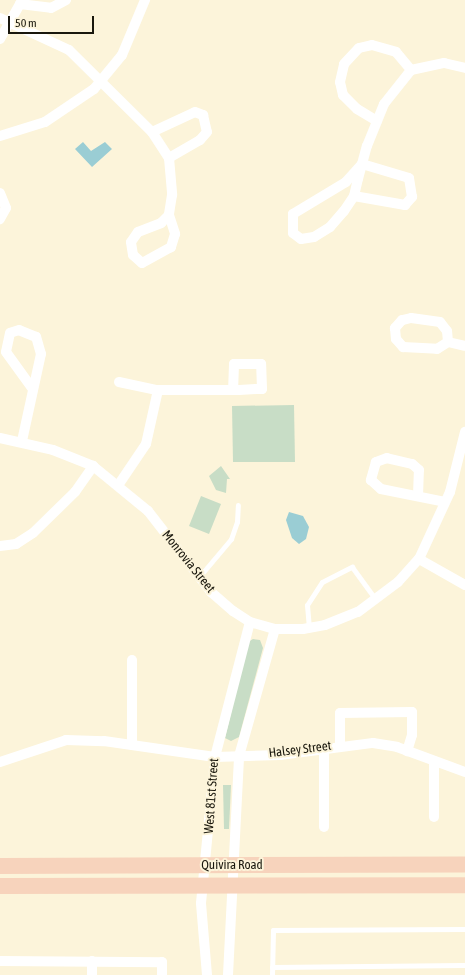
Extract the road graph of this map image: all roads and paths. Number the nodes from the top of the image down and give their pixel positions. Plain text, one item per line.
1 (66, 0) edge
2 (144, 0) edge
3 (22, 2) edge
4 (0, 18) edge
5 (10, 22) junction
6 (0, 39) edge
7 (465, 68) edge
8 (411, 70) junction
9 (102, 79) junction
10 (377, 121) junction
11 (152, 132) junction
12 (0, 136) edge
13 (169, 158) junction
14 (362, 164) junction
15 (0, 193) edge
16 (354, 196) junction
17 (169, 215) junction
18 (0, 219) edge
19 (448, 342) junction
20 (465, 346) edge
21 (120, 382) dead end
22 (32, 388) junction
23 (158, 390) junction
24 (232, 390) dead end
25 (465, 432) edge
26 (0, 438) edge
27 (22, 441) junction
28 (463, 457) edge
29 (93, 466) junction
30 (120, 484) junction
31 (418, 496) junction
32 (445, 502) junction
33 (238, 505) dead end
34 (0, 546) edge
35 (419, 559) junction
36 (199, 577) junction
37 (465, 585) edge
38 (376, 600) junction
39 (250, 622) junction
40 (309, 628) junction
41 (275, 629) junction
42 (132, 660) dead end
43 (132, 745) junction
44 (340, 745) junction
45 (324, 748) junction
46 (407, 751) junction
47 (239, 756) junction
48 (215, 757) junction
49 (434, 761) junction
50 (0, 762) edge
51 (465, 772) edge
52 (434, 817) dead end
53 (324, 827) dead end
54 (465, 864) edge
55 (206, 865) junction
56 (231, 865) junction
57 (0, 866) edge
58 (465, 885) edge
59 (0, 886) edge
60 (204, 886) junction
61 (231, 886) junction
62 (465, 929) edge
63 (0, 961) edge
64 (92, 961) junction
65 (465, 965) edge
66 (272, 966) junction
67 (92, 975) edge
68 (162, 975) edge
69 (207, 975) edge
70 (228, 975) edge
71 (272, 975) edge

1 - 3 street
2 - 9 street
3 - 5 street
4 - 5 street
5 - 6 street
5 - 9 street
7 - 8 street
8 - 10 street
8 - 10 street
9 - 11 street
9 - 12 street
10 - 14 street
11 - 13 street
11 - 13 street
13 - 17 street
14 - 16 street
14 - 16 street
14 - 16 street
15 - 18 street
17 - 17 street
19 - 19 street
19 - 20 street
21 - 23 street
22 - 22 street
22 - 27 street
23 - 24 street
23 - 30 street
25 - 28 street, Monrovia Street
26 - 27 street, Monrovia Street
27 - 29 street, Monrovia Street
28 - 32 street, Monrovia Street
29 - 30 street, Monrovia Street
29 - 34 street
30 - 36 street, Monrovia Street
31 - 31 street
31 - 32 street
32 - 35 street, Monrovia Street
33 - 36 lane
35 - 37 street
35 - 38 street, Monrovia Street
36 - 39 street, Monrovia Street
38 - 40 street, Monrovia Street
38 - 40 lane
39 - 41 street, Monrovia Street
39 - 48 street, West 81st Street
40 - 41 street, Monrovia Street
41 - 47 street, West 81st Street
42 - 43 street
43 - 48 street, Halsey Street
43 - 50 street, Halsey Street
44 - 45 street, Halsey Street
44 - 46 street, Halsey Street
44 - 46 street
45 - 47 street, Halsey Street
45 - 53 street
46 - 49 street, Halsey Street
47 - 48 street, Halsey Street
47 - 56 street, West 81st Street
48 - 55 street, West 81st Street
49 - 51 street, Halsey Street
49 - 52 street
54 - 56 main road, Quivira Road
55 - 56 main road, Quivira Road
55 - 57 main road, Quivira Road
55 - 60 street, West 81st Street
56 - 61 street, West 81st Street
58 - 61 main road, Quivira Road
59 - 60 main road, Quivira Road
60 - 61 main road, Quivira Road
60 - 69 street, West 81st Street
61 - 70 street, West 81st Street
62 - 66 lane
63 - 64 street
64 - 67 street
64 - 68 street
65 - 66 lane
66 - 71 lane

